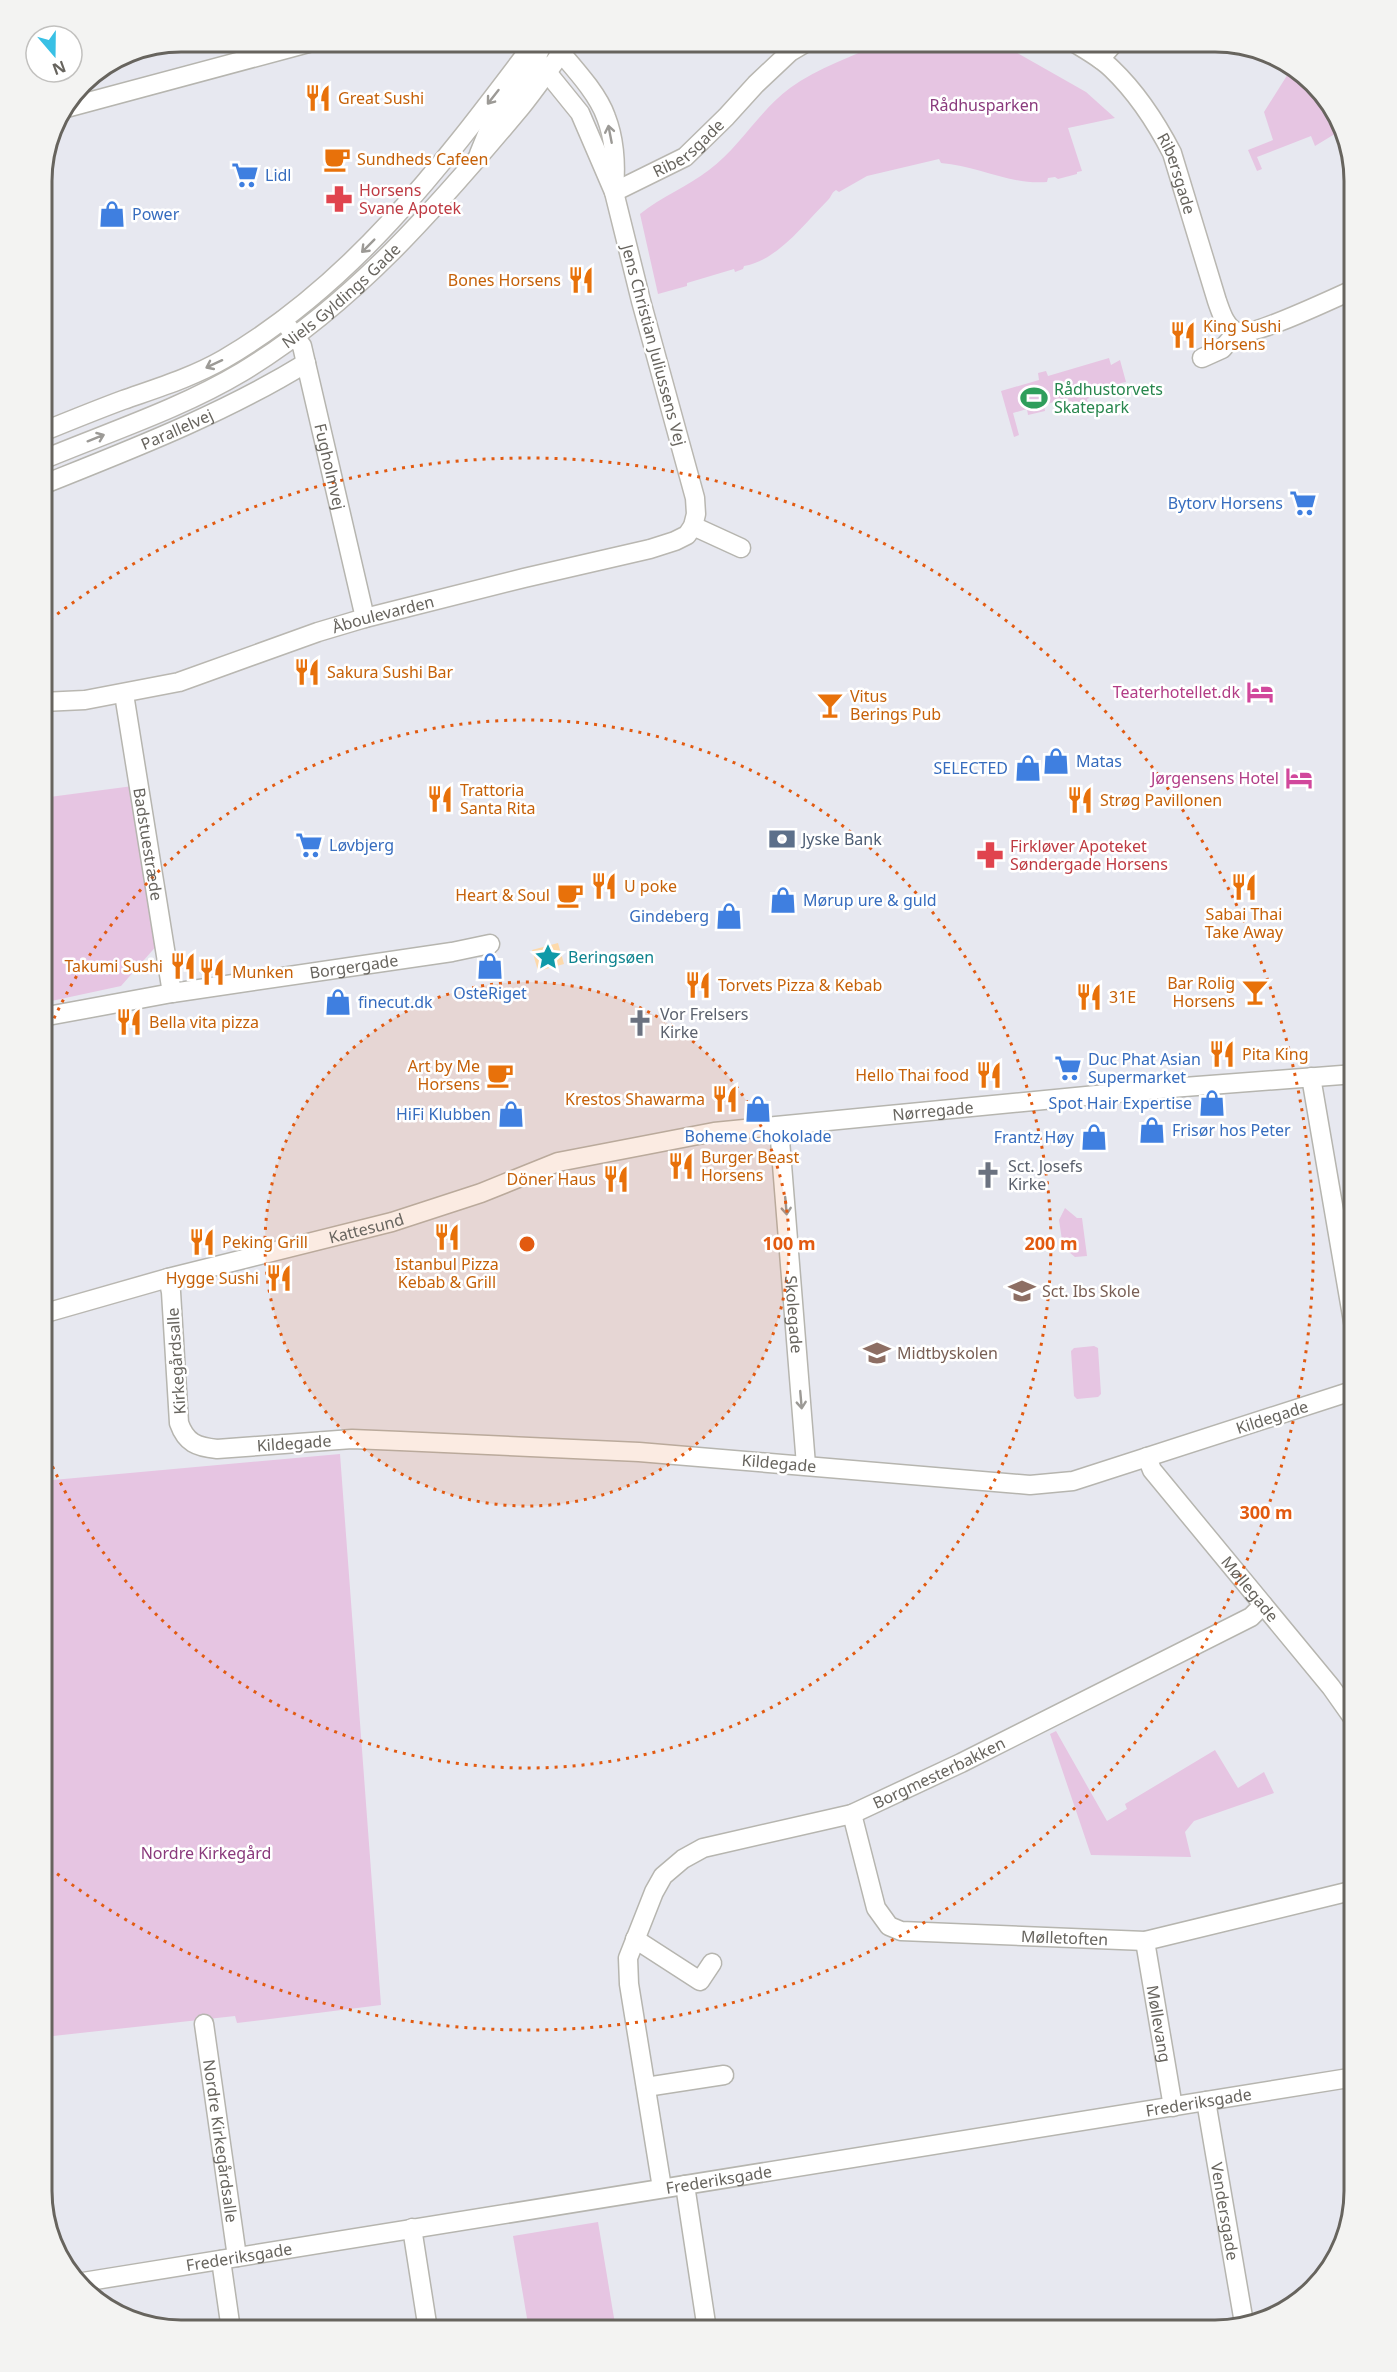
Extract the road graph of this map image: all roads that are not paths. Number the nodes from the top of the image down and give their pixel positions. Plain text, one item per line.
1 (274, 52) edge
2 (543, 52) edge
3 (544, 52) edge
4 (548, 52) edge
5 (789, 53) edge
6 (1090, 53) edge
7 (1105, 53) edge
8 (1100, 59) junction
9 (78, 105) edge
10 (614, 192) junction
11 (1344, 294) edge
12 (283, 320) junction
13 (1237, 332) junction
14 (295, 335) junction
15 (1202, 358) dead end
16 (306, 363) junction
17 (53, 428) edge
18 (53, 456) edge
19 (53, 481) edge
20 (693, 526) junction
21 (741, 548) dead end
22 (365, 618) junction
23 (124, 694) junction
24 (53, 702) edge
25 (490, 944) dead end
26 (172, 993) junction
27 (53, 1015) edge
28 (1344, 1075) edge
29 (1311, 1077) junction
30 (779, 1127) junction
31 (558, 1162) joint
32 (1344, 1269) edge
33 (168, 1278) junction
34 (52, 1311) edge
35 (1344, 1393) edge
36 (190, 1442) joint
37 (1147, 1456) junction
38 (806, 1465) junction
39 (1263, 1605) junction
40 (1344, 1705) edge
41 (852, 1814) junction
42 (1344, 1893) edge
43 (635, 1939) junction
44 (1145, 1941) junction
45 (712, 1963) dead end
46 (204, 2024) dead end
47 (724, 2075) dead end
48 (1344, 2079) edge
49 (646, 2087) junction
50 (1206, 2101) junction
51 (1173, 2107) junction
52 (685, 2185) junction
53 (662, 2188) junction
54 (412, 2228) junction
55 (229, 2259) junction
56 (91, 2281) edge
57 (1243, 2317) edge
58 (231, 2319) edge
59 (426, 2319) edge
60 (705, 2320) edge

1 - 9 street
2 -> 12 street, Niels Gyldings Gade
3 - 14 street, Niels Gyldings Gade
4 - 10 street, Jens Christian Juliussens Vej
5 - 10 street, Ribersgade
6 - 8 street, Ribersgade
7 - 8 street
8 - 13 street, Ribersgade
10 - 20 street, Jens Christian Juliussens Vej
11 - 13 street
12 - 14 street, Fugholmvej
12 -> 17 street, Niels Gyldings Gade
13 - 15 street
14 - 16 street, Fugholmvej
18 -> 14 street, Niels Gyldings Gade
16 - 19 street, Parallelvej
16 - 22 street, Fugholmvej
20 - 21 street
20 - 22 street, Åboulevarden
22 - 23 street, Åboulevarden
23 - 24 street, Åboulevarden
23 - 26 street, Badstuestræde
25 - 26 street, Borgergade
26 - 27 street, Borgergade
28 - 29 street, Nørregade
29 - 30 street, Nørregade
29 - 32 street
30 - 31 street, Nørregade
30 -> 38 street, Skolegade
31 - 33 street, Kattesund
33 - 34 street, Kattesund
33 - 36 street, Kirkegårdsalle
35 - 37 street, Kildegade
36 - 38 street, Kildegade
37 - 38 street, Kildegade
37 - 39 street, Møllegade
39 - 40 street, Møllegade
39 - 41 street, Borgmesterbakken
41 - 43 street, Borgmesterbakken
41 - 44 street, Mølletoften
42 - 44 street, Mølletoften
43 - 45 street
43 - 49 street, Borgmesterbakken
44 - 51 street, Møllevang
46 - 55 street, Nordre Kirkegårdsalle
47 - 49 street
48 - 50 street, Frederiksgade
49 - 53 street, Borgmesterbakken
50 - 51 street, Frederiksgade
50 - 57 street, Vendersgade
51 - 52 street, Frederiksgade
52 - 53 street, Frederiksgade
52 - 60 street
53 - 54 street, Frederiksgade
54 - 55 street, Frederiksgade
54 - 59 street
55 - 56 street, Frederiksgade
55 - 58 street, Nordre Kirkegårdsalle

